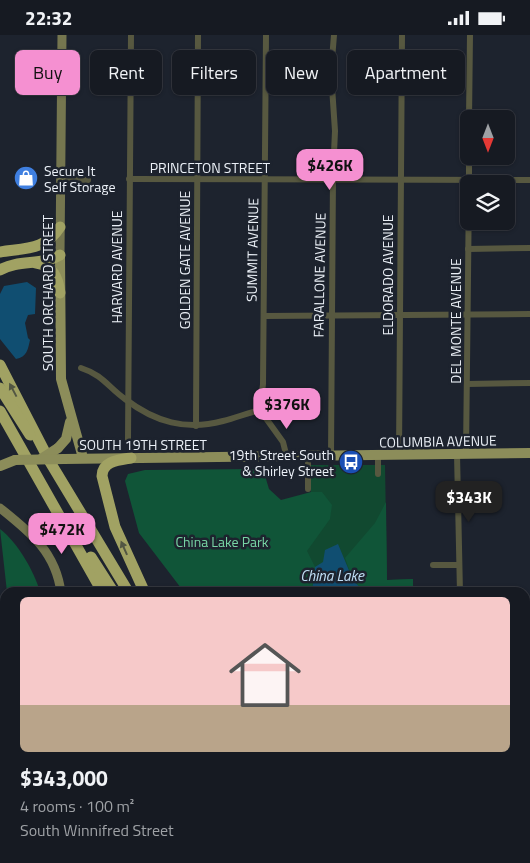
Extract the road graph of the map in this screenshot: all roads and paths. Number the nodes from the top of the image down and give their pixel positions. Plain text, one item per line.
1 (62, 35) edge
2 (131, 35) edge
3 (198, 35) edge
4 (266, 35) edge
5 (334, 35) edge
6 (402, 35) edge
7 (470, 35) edge
8 (469, 110) edge
9 (61, 170) junction
10 (65, 179) junction
11 (129, 179) junction
12 (197, 179) junction
13 (88, 180) dead end
14 (266, 180) junction
15 (530, 180) edge
16 (333, 181) junction
17 (401, 181) junction
18 (515, 181) edge
19 (460, 184) edge
20 (60, 227) junction
21 (468, 230) edge
22 (530, 248) edge
23 (468, 249) junction
24 (4, 251) edge
25 (60, 261) junction
26 (30, 262) junction
27 (0, 270) edge
28 (60, 293) junction
29 (530, 314) edge
30 (264, 316) junction
31 (331, 316) junction
32 (467, 316) junction
33 (400, 317) junction
34 (0, 365) edge
35 (81, 368) dead end
36 (530, 383) edge
37 (467, 384) junction
38 (0, 388) edge
39 (127, 401) junction
40 (260, 410) junction
41 (0, 411) edge
42 (71, 421) junction
43 (196, 426) junction
44 (14, 435) junction
45 (128, 439) dead end
46 (530, 453) edge
47 (462, 454) junction
48 (378, 456) junction
49 (399, 456) junction
50 (308, 457) junction
51 (331, 457) junction
52 (83, 458) junction
53 (131, 458) junction
54 (287, 458) junction
55 (41, 459) junction
56 (6, 462) edge
57 (378, 475) dead end
58 (60, 480) junction
59 (308, 489) dead end
60 (0, 508) edge
61 (433, 565) dead end
62 (459, 565) junction
63 (59, 587) edge
64 (100, 587) edge
65 (110, 587) edge
66 (125, 587) edge
67 (142, 587) edge
68 (460, 587) edge

1 - 9 main road, SOUTH ORCHARD STREET
2 - 11 street, HARVARD AVENUE
3 - 12 street, GOLDEN GATE AVENUE
4 - 14 street, SUMMIT AVENUE
5 - 16 street, FARALLONE AVENUE
6 - 17 street, ELDORADO AVENUE
7 - 8 street
9 - 10 main road
9 - 20 main road, SOUTH ORCHARD STREET
10 - 13 street
10 - 25 main road
11 - 12 street, PRINCETON STREET
11 - 39 street, HARVARD AVENUE
12 - 14 street, PRINCETON STREET
12 - 43 street, GOLDEN GATE AVENUE
14 - 16 street, PRINCETON STREET
14 - 30 street, SUMMIT AVENUE
15 - 18 street, PRINCETON STREET
16 - 17 street, PRINCETON STREET
16 - 31 street, FARALLONE AVENUE
17 - 19 street, PRINCETON STREET
17 - 33 street, ELDORADO AVENUE
20 - 24 highway
20 - 25 main road, SOUTH ORCHARD STREET
21 - 23 street, DEL MONTE AVENUE
22 - 23 street
23 - 32 street, DEL MONTE AVENUE
24 - 25 highway
25 - 26 highway
25 - 28 main road, SOUTH ORCHARD STREET
26 - 27 highway
26 - 28 highway
28 - 42 main road, SOUTH ORCHARD STREET
29 - 32 street
30 - 31 street
30 - 40 street, SUMMIT AVENUE
31 - 33 street
31 - 51 street, FARALLONE AVENUE
32 - 33 street
32 - 37 street, DEL MONTE AVENUE
33 - 49 street, ELDORADO AVENUE
58 -> 34 highway
35 - 39 street
36 - 37 street
37 - 47 street, DEL MONTE AVENUE
38 - 58 highway
39 - 43 street
39 - 45 street, HARVARD AVENUE
40 - 43 street
40 - 54 street
41 - 44 highway
42 - 52 main road, SOUTH ORCHARD STREET
42 - 55 main road, bridge
44 - 64 highway
44 - 65 highway
46 - 47 main road, COLUMBIA AVENUE
47 - 49 main road, COLUMBIA AVENUE
47 - 62 street, DEL MONTE AVENUE
48 - 49 main road, COLUMBIA AVENUE
48 - 51 main road, COLUMBIA AVENUE
48 - 57 street
50 - 51 main road, COLUMBIA AVENUE
50 - 54 main road, COLUMBIA AVENUE
50 - 59 street
52 - 53 main road, SOUTH 19TH STREET
52 - 55 main road, SOUTH 19TH STREET, bridge
53 - 54 main road, SOUTH 19TH STREET
67 -> 53 highway
55 - 56 main road, SOUTH 19TH STREET, bridge
58 - 66 highway
60 - 63 main road
61 - 62 street
62 - 68 street, DEL MONTE AVENUE

